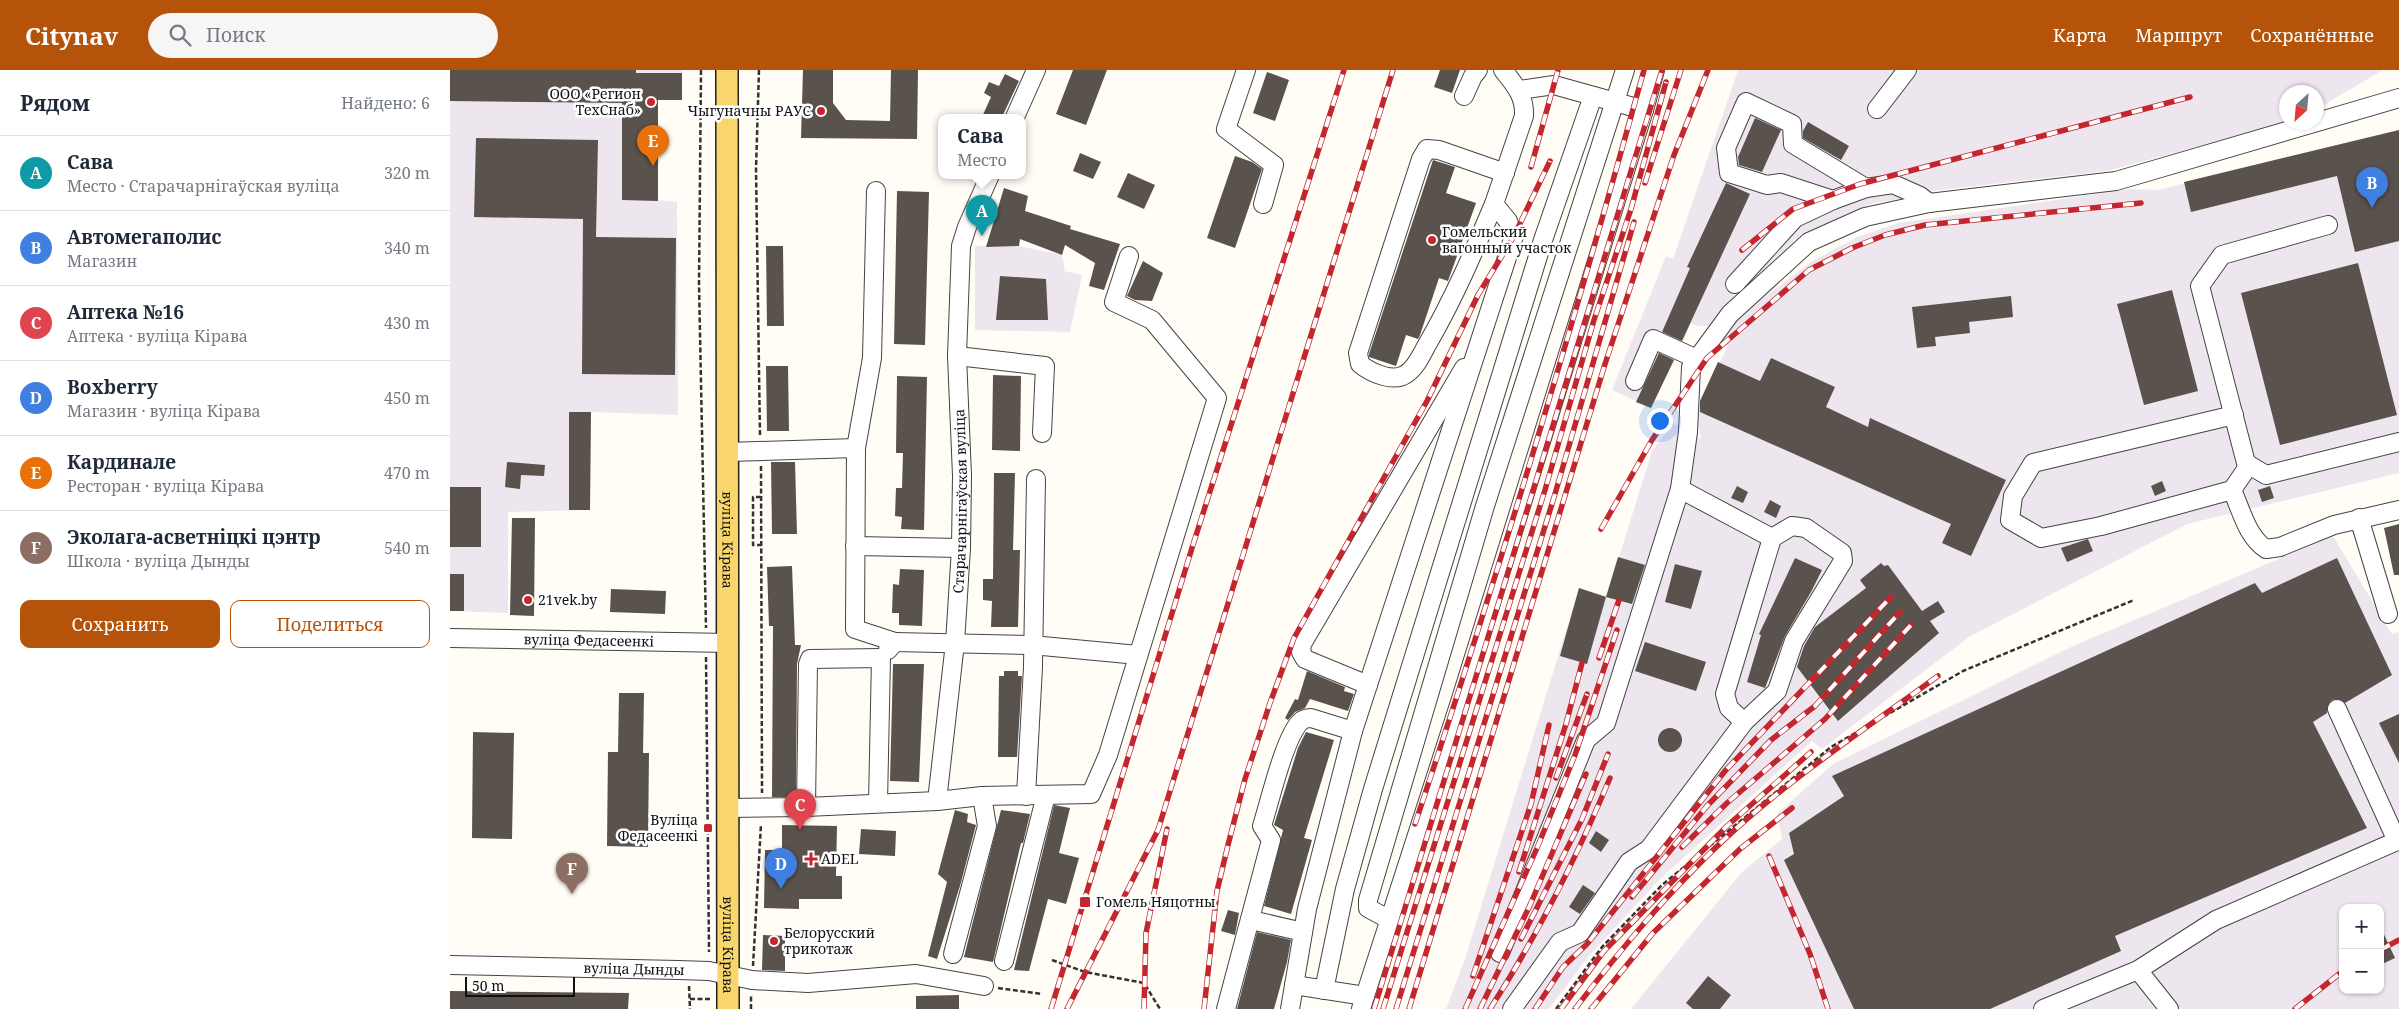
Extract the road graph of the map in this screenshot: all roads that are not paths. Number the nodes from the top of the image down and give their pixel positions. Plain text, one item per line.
1 (727, 70) edge
2 (1036, 70) edge
3 (1246, 70) edge
4 (1478, 70) edge
5 (1502, 70) edge
6 (1626, 70) edge
7 (1655, 70) edge
8 (1907, 70) edge
9 (1519, 90) junction
10 (1464, 96) dead end
11 (1593, 96) junction
12 (2399, 98) edge
13 (1615, 102) junction
14 (1877, 109) dead end
15 (1644, 110) junction
16 (1016, 114) edge
17 (1505, 173) junction
18 (988, 179) edge
19 (1866, 188) junction
20 (876, 191) dead end
21 (1833, 200) junction
22 (1930, 203) junction
23 (1263, 204) dead end
24 (1494, 204) junction
25 (2328, 226) dead end
26 (1129, 256) dead end
27 (1735, 284) dead end
28 (1480, 339) junction
29 (957, 356) junction
30 (1697, 359) junction
31 (1635, 381) dead end
32 (2234, 414) junction
33 (1042, 433) dead end
34 (2399, 442) edge
35 (856, 448) junction
36 (728, 452) junction
37 (2249, 465) junction
38 (1036, 479) dead end
39 (1680, 489) junction
40 (2232, 490) junction
41 (2399, 510) edge
42 (2359, 518) junction
43 (1772, 538) junction
44 (856, 546) junction
45 (961, 548) junction
46 (2388, 614) dead end
47 (450, 638) edge
48 (895, 642) junction
49 (729, 643) junction
50 (955, 643) junction
51 (1032, 645) junction
52 (1138, 655) junction
53 (881, 658) junction
54 (1368, 685) junction
55 (2337, 709) dead end
56 (1744, 722) junction
57 (1353, 731) junction
58 (1046, 795) junction
59 (982, 796) junction
60 (1026, 796) junction
61 (937, 801) junction
62 (878, 804) junction
63 (806, 807) junction
64 (728, 808) junction
65 (2398, 842) edge
66 (1251, 920) junction
67 (1390, 920) junction
68 (1302, 932) junction
69 (1500, 953) dead end
70 (953, 954) dead end
71 (1004, 961) dead end
72 (450, 965) edge
73 (2138, 970) junction
74 (728, 974) junction
75 (1294, 985) junction
76 (984, 986) road end
77 (1324, 990) junction
78 (729, 1002) edge
79 (1363, 1003) edge
80 (1226, 1009) edge
81 (1290, 1009) edge
82 (1512, 1009) edge
83 (2043, 1009) edge
84 (2169, 1009) edge

1 - 36 main road, вуліца Кірава
2 - 16 street
3 - 23 street
4 - 10 street
5 - 9 street
6 - 13 street
7 - 15 street
8 - 14 street
9 - 11 street
9 - 17 street
11 - 13 street
11 - 77 street
12 - 22 street
13 - 15 street
13 - 67 street
15 - 67 street
17 - 24 street
17 - 24 street
18 - 29 street, Старачарнігаўская вуліца
19 - 21 street
19 - 21 street
19 - 22 street
20 - 35 street
21 - 27 street
22 - 30 street
24 - 28 street
25 - 32 street
26 - 52 street
28 - 54 street
28 - 54 street
29 - 33 street
29 - 45 street, Старачарнігаўская вуліца
30 - 31 street
30 - 39 street
32 - 37 street
32 - 40 street
34 - 37 street
35 - 36 street
35 - 44 street
36 - 49 main road, вуліца Кірава
37 - 40 street
38 - 51 street
39 - 43 street
39 - 69 street
40 - 42 street
41 - 42 street
42 - 46 street
43 - 56 street
43 - 56 street
44 - 45 street
44 - 48 street
45 - 50 street, Старачарнігаўская вуліца
47 - 49 street, вуліца Федасеенкі
48 - 50 street
48 - 53 street
49 - 64 main road, вуліца Кірава
50 - 51 street
50 - 61 street, Старачарнігаўская вуліца
51 - 52 street
51 - 60 street
52 - 58 street
53 - 62 street
53 - 63 street
54 - 57 street
55 - 65 street
56 - 82 street
57 - 66 street
57 - 68 street
58 - 60 street
58 - 71 street
59 - 60 street
59 - 61 street
59 - 70 street
61 - 62 street
62 - 63 street
63 - 64 street
64 - 74 main road, вуліца Кірава
65 - 73 street
66 - 68 street
66 - 80 street
67 - 79 street
68 - 75 street
72 - 74 street, вуліца Дынды
73 - 83 street
73 - 84 street
74 - 76 street, вуліца Дынды
74 - 78 main road, вуліца Кірава
75 - 77 street
75 - 81 street
77 - 79 street

